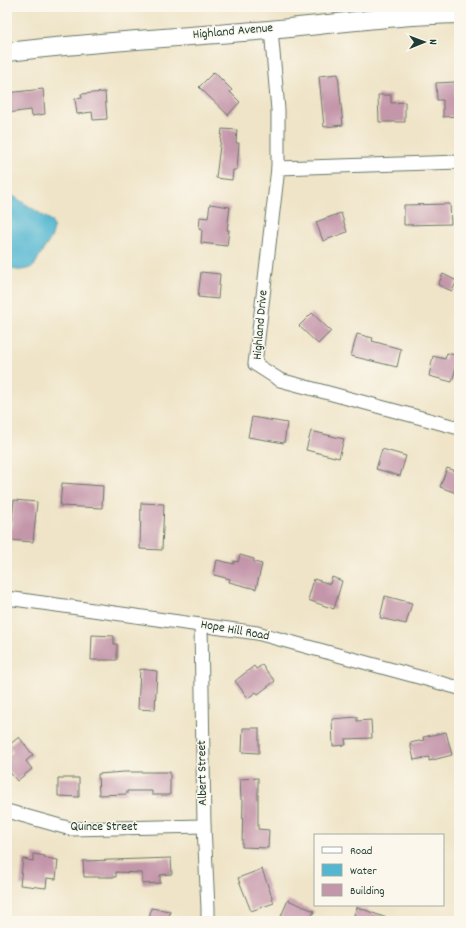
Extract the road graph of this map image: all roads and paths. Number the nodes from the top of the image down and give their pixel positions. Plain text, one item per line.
1 (420, 11) edge
2 (459, 14) edge
3 (271, 29) junction
4 (7, 52) edge
5 (459, 162) edge
6 (278, 168) junction
7 (459, 428) edge
8 (7, 598) edge
9 (201, 625) junction
10 (459, 688) edge
11 (7, 810) edge
12 (204, 826) junction
13 (208, 921) edge

1 - 2 street, Highland Avenue
1 - 3 street, Highland Avenue
3 - 4 street, Highland Avenue
3 - 6 street, Highland Drive
5 - 6 street
6 - 7 street, Highland Drive
8 - 9 street, Hope Hill Road
9 - 10 street, Hope Hill Road
9 - 12 street, Albert Street
11 - 12 street, Quince Street
12 - 13 street, Albert Street

